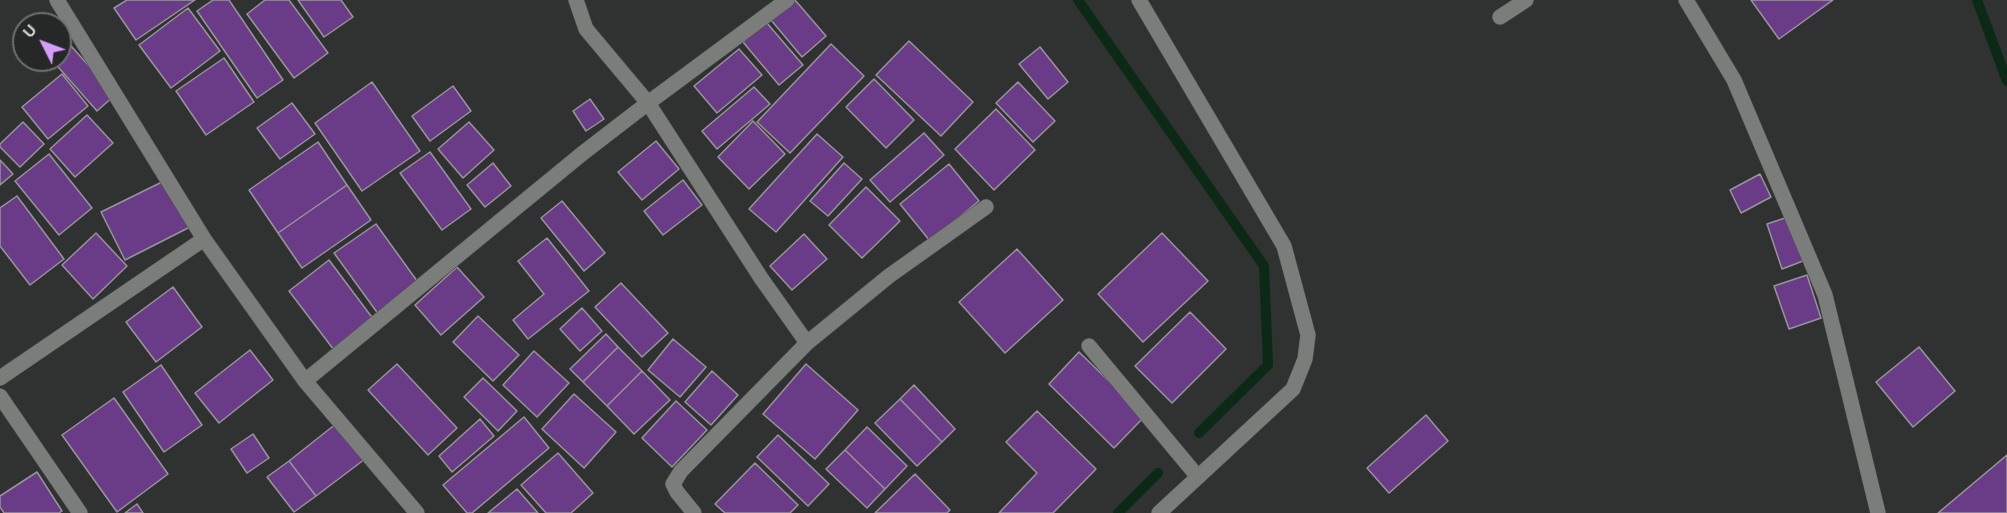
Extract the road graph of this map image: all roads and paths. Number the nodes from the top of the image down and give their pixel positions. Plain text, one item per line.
1 (57, 0) edge
2 (576, 0) edge
3 (787, 0) edge
4 (1139, 0) edge
5 (1526, 0) edge
6 (1686, 0) edge
7 (1500, 17) dead end
8 (648, 104) junction
9 (986, 207) dead end
10 (204, 238) junction
11 (807, 344) junction
12 (1089, 346) dead end
13 (0, 378) edge
14 (304, 381) junction
15 (0, 396) edge
16 (1198, 477) junction
17 (80, 513) edge
18 (417, 513) edge
19 (694, 513) edge
20 (1159, 513) edge
21 (1878, 513) edge

1 - 10 street
2 - 8 street
3 - 8 street
4 - 16 street
5 - 7 street
6 - 21 street
8 - 11 street
8 - 14 street
9 - 11 street
10 - 13 street
10 - 14 street
11 - 19 street
12 - 16 street
14 - 18 street
15 - 17 street
16 - 20 street

